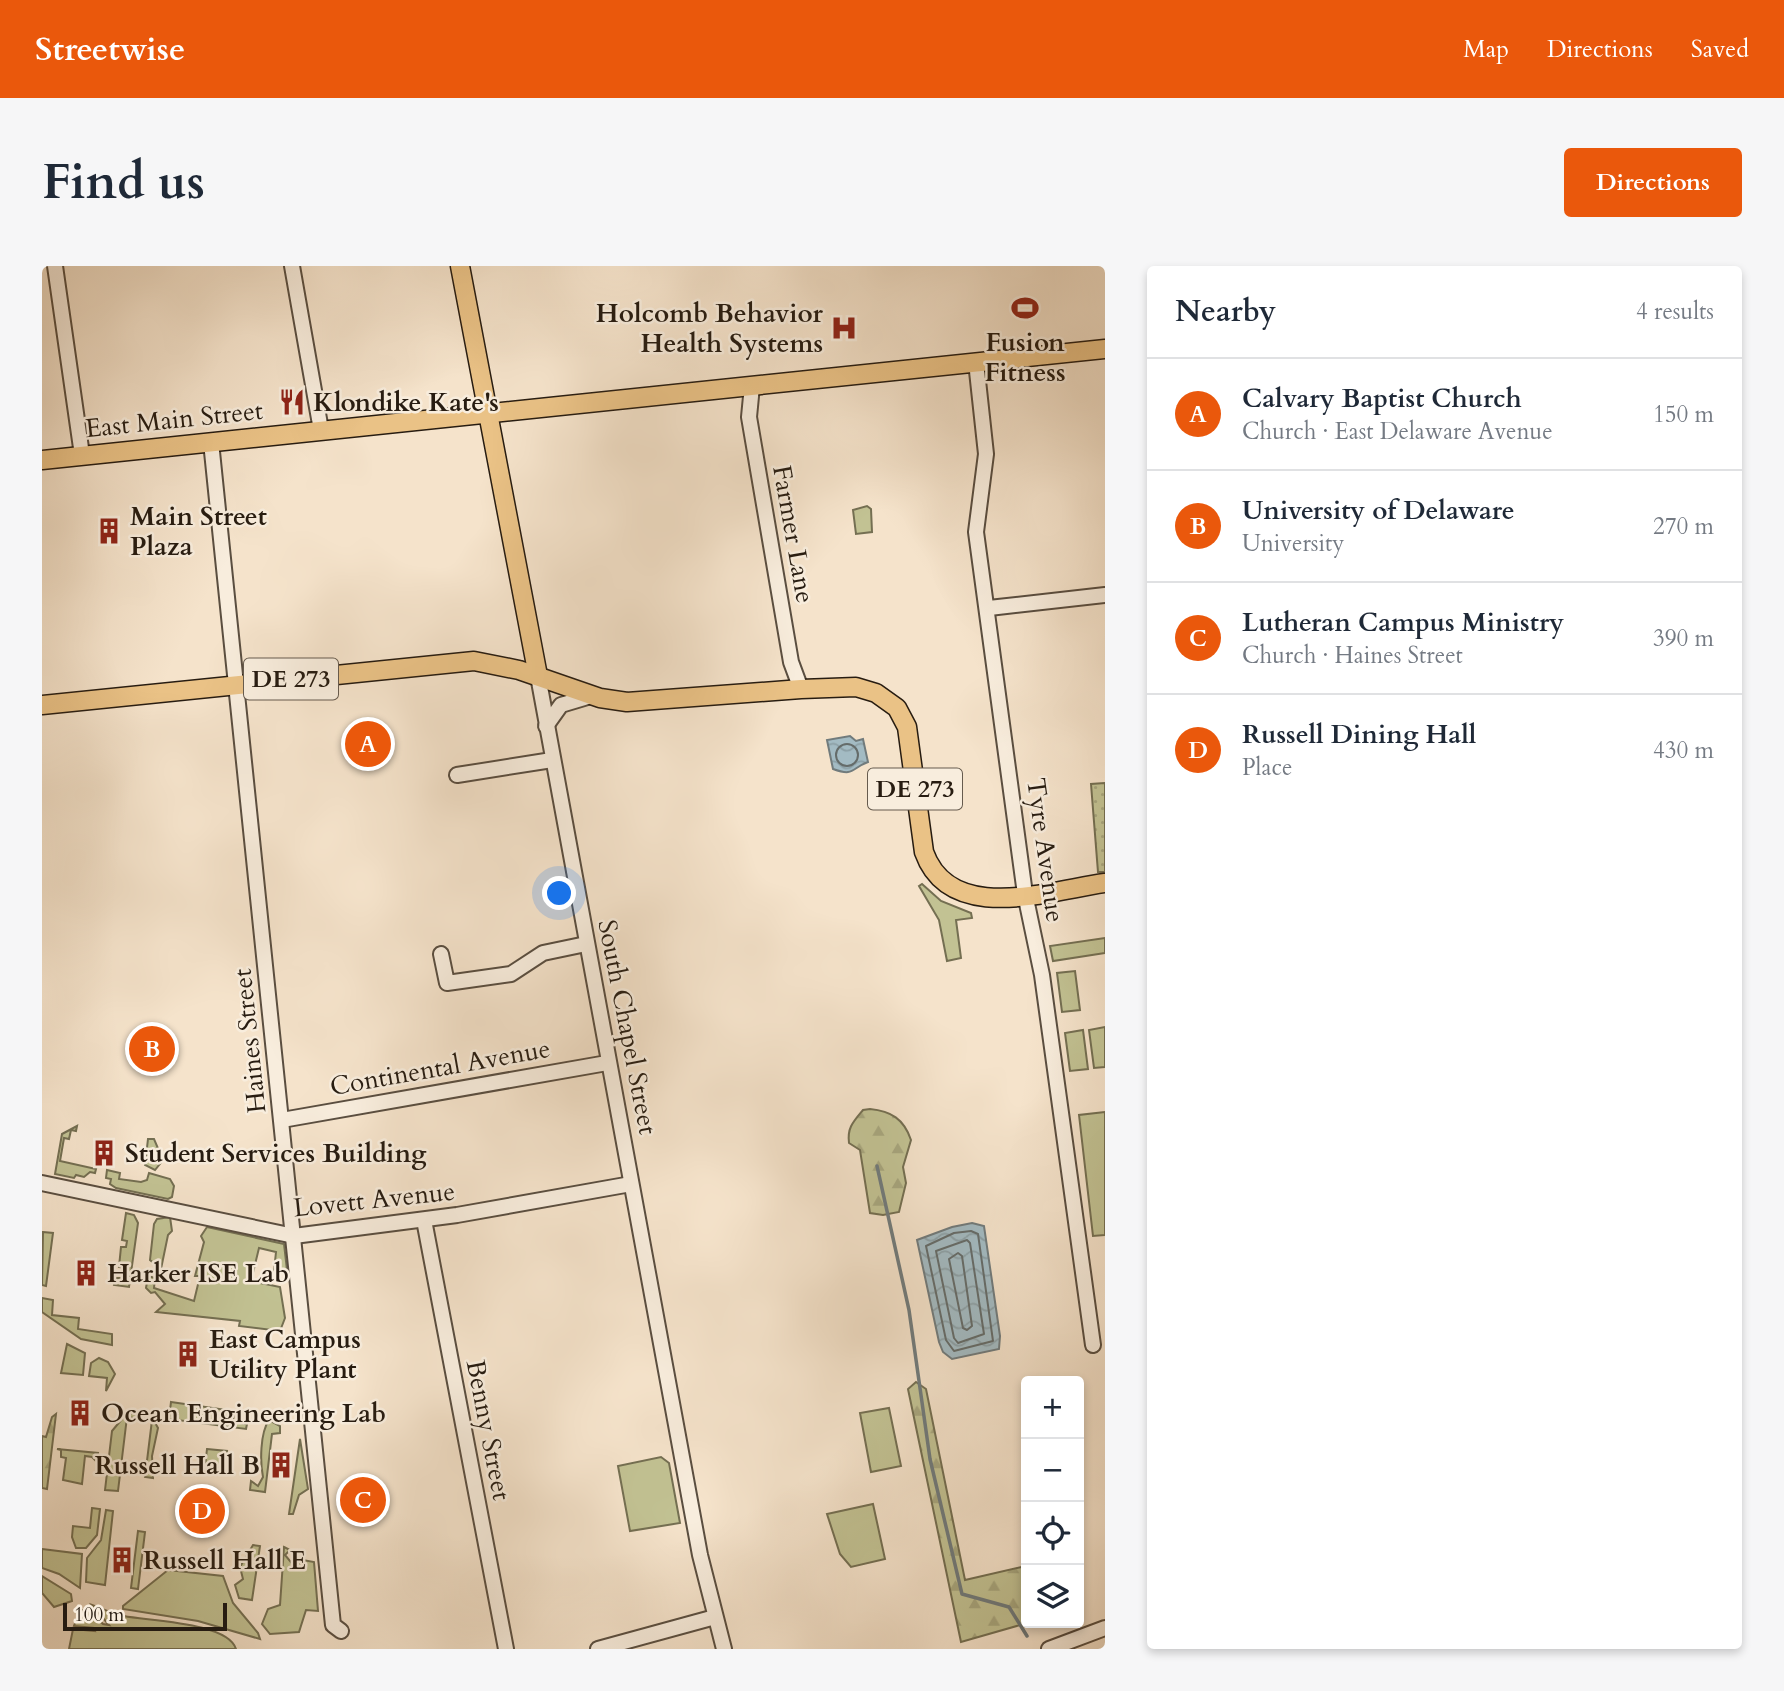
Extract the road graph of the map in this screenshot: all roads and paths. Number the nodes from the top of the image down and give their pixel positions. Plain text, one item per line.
1 (55, 266) edge
2 (292, 266) edge
3 (460, 266) edge
4 (1105, 349) edge
5 (976, 362) junction
6 (752, 386) junction
7 (488, 413) junction
8 (321, 430) junction
9 (211, 442) junction
10 (82, 455) junction
11 (42, 460) edge
12 (1105, 595) edge
13 (989, 608) junction
14 (538, 676) junction
15 (237, 685) junction
16 (801, 689) junction
17 (593, 696) junction
18 (42, 705) edge
19 (546, 726) junction
20 (552, 760) junction
21 (457, 775) dead end
22 (1105, 883) edge
23 (1025, 894) junction
24 (586, 944) junction
25 (441, 954) dead end
26 (607, 1063) junction
27 (282, 1120) junction
28 (42, 1183) edge
29 (631, 1184) junction
30 (424, 1220) junction
31 (294, 1236) junction
32 (1093, 1345) dead end
33 (715, 1617) junction
34 (1105, 1628) edge
35 (341, 1631) dead end
36 (506, 1649) edge
37 (598, 1649) edge
38 (724, 1649) edge
39 (1049, 1649) edge

1 - 10 street
2 - 8 street
3 - 7 main road, South Chapel Street
4 - 5 main road, East Main Street
5 - 6 main road, East Main Street
5 - 13 street, Tyre Avenue
6 - 7 main road, East Main Street
6 - 16 street, Farmer Lane
7 - 8 main road, East Main Street
7 - 14 main road, South Chapel Street
8 - 9 main road, East Main Street
9 - 10 main road, East Main Street
9 - 15 street, Haines Street
10 - 11 main road, East Main Street
12 - 13 street
13 - 23 street, Tyre Avenue
14 - 15 main road, DE 273
14 - 17 main road, DE 273
14 - 19 street, South Chapel Street
15 - 18 main road, DE 273
15 - 27 street, Haines Street
16 - 17 main road, DE 273
16 - 23 main road, DE 273
17 - 19 street
19 - 20 street, South Chapel Street
20 - 21 street
20 - 24 street, South Chapel Street
22 - 23 main road, DE 273
23 - 32 street, Tyre Avenue
24 - 25 street
24 - 26 street, South Chapel Street
26 - 27 street, Continental Avenue
26 - 29 street, South Chapel Street
27 - 31 street, Haines Street
28 - 31 street, Lovett Avenue
29 - 30 street, Lovett Avenue
29 - 33 street, South Chapel Street
30 - 31 street, Lovett Avenue
30 - 36 street, Benny Street
31 - 35 street, Haines Street
33 - 37 street
33 - 38 street, South Chapel Street
34 - 39 street

